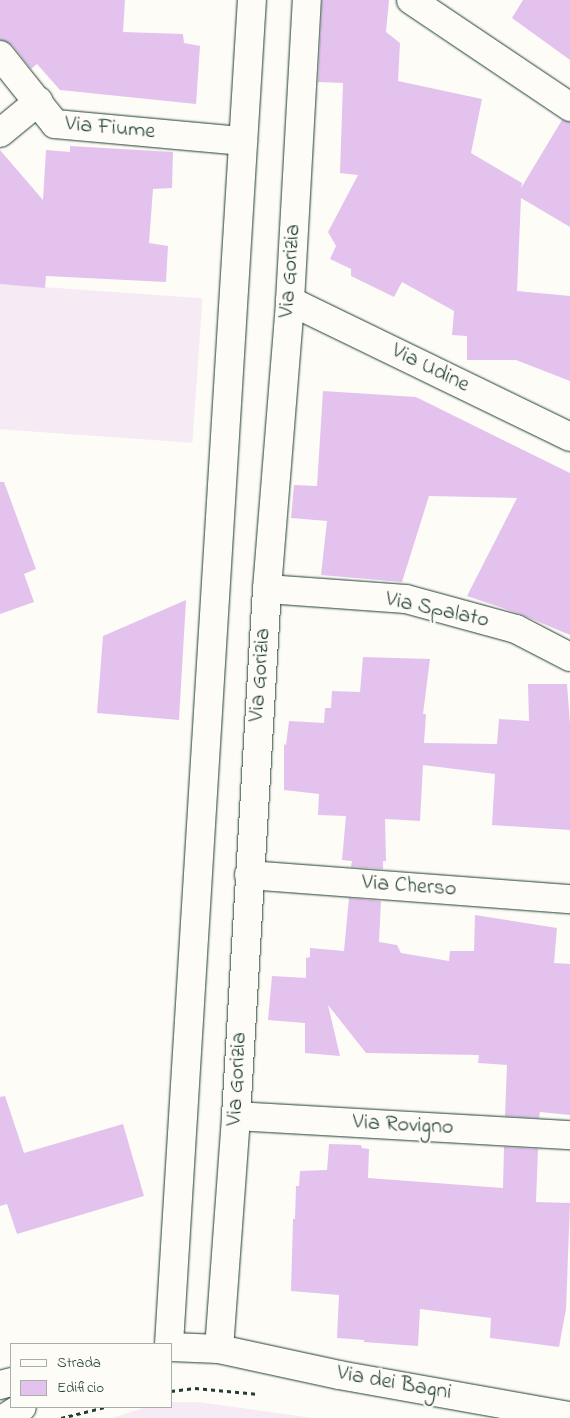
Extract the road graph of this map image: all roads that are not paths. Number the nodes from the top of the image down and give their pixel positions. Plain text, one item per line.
1 (252, 0) edge
2 (306, 0) edge
3 (411, 0) edge
4 (0, 55) edge
5 (39, 101) junction
6 (570, 107) edge
7 (0, 133) edge
8 (243, 141) junction
9 (290, 301) junction
10 (570, 437) edge
11 (266, 589) junction
12 (570, 657) edge
13 (248, 874) junction
14 (570, 899) edge
15 (236, 1116) junction
16 (570, 1135) edge
17 (170, 1343) edge
18 (172, 1346) edge
19 (219, 1350) junction
20 (20, 1408) edge
21 (570, 1416) edge
22 (5, 1418) edge

1 - 8 street
2 - 9 street, Via Gorizia
3 - 6 street
4 - 5 street
5 - 7 street, Via Fiume
5 - 8 street, Via Fiume
8 - 17 street
9 - 10 street, Via Udine
9 - 11 street, Via Gorizia
11 - 12 street, Via Spalato
11 - 13 street, Via Gorizia
13 - 14 street, Via Cherso
13 - 15 street, Via Gorizia
15 - 16 street, Via Rovigno
15 - 19 street, Via Gorizia
18 - 19 street, Via dei Bagni
19 - 21 street, Via dei Bagni
20 - 22 street

